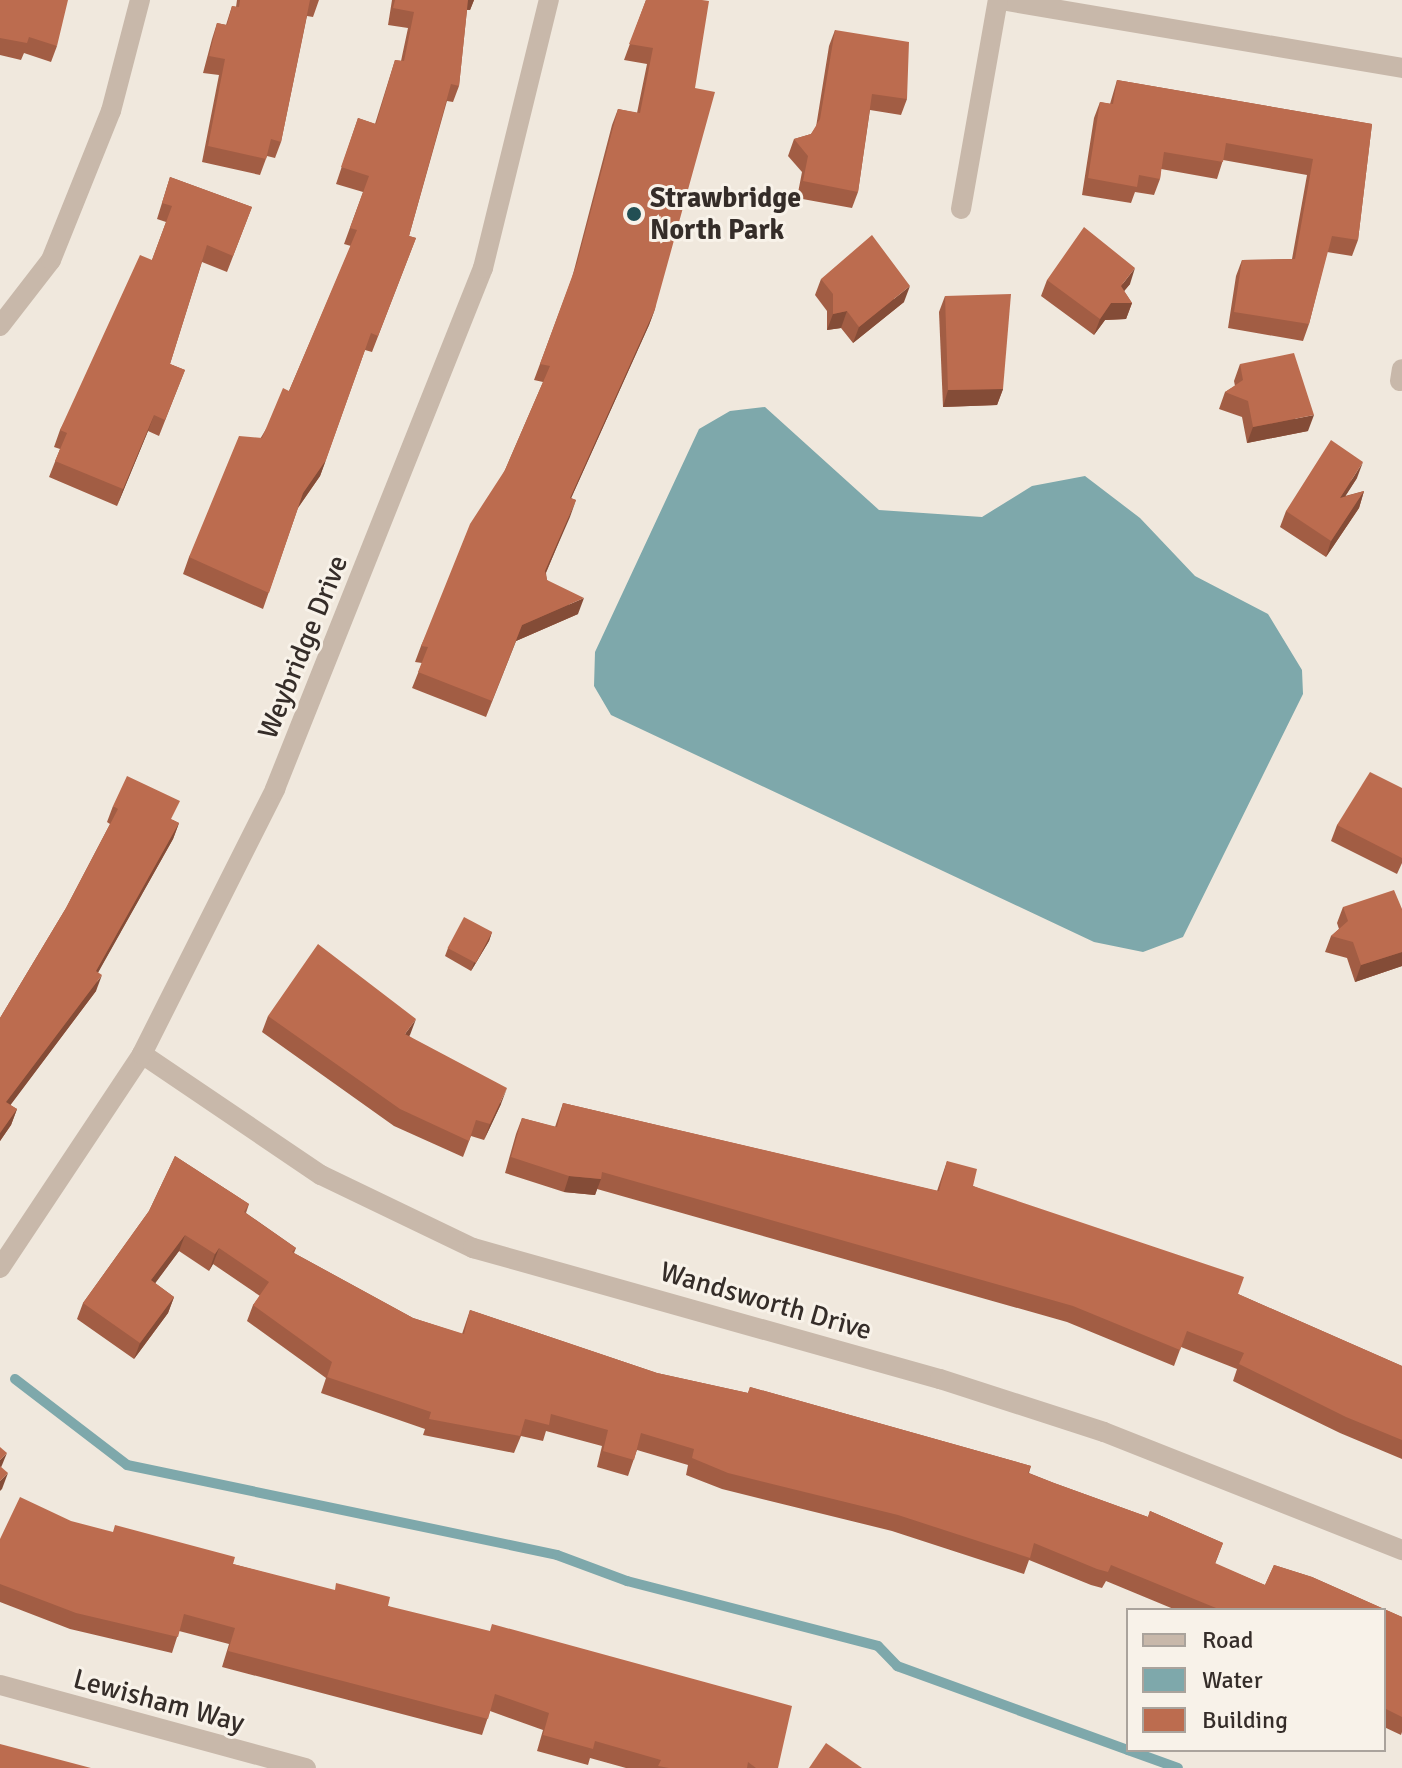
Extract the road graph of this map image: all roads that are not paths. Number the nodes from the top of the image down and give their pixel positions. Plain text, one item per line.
1 (140, 0) edge
2 (549, 0) edge
3 (999, 0) edge
4 (1402, 68) edge
5 (961, 209) dead end
6 (0, 326) edge
7 (142, 1054) junction
8 (0, 1268) edge
9 (1402, 1550) edge
10 (0, 1685) edge
11 (306, 1768) edge

1 - 6 street
2 - 7 street, Weybridge Drive
3 - 4 street
3 - 5 street
7 - 8 street, Weybridge Drive
7 - 9 street, Wandsworth Drive
10 - 11 street, Lewisham Way

